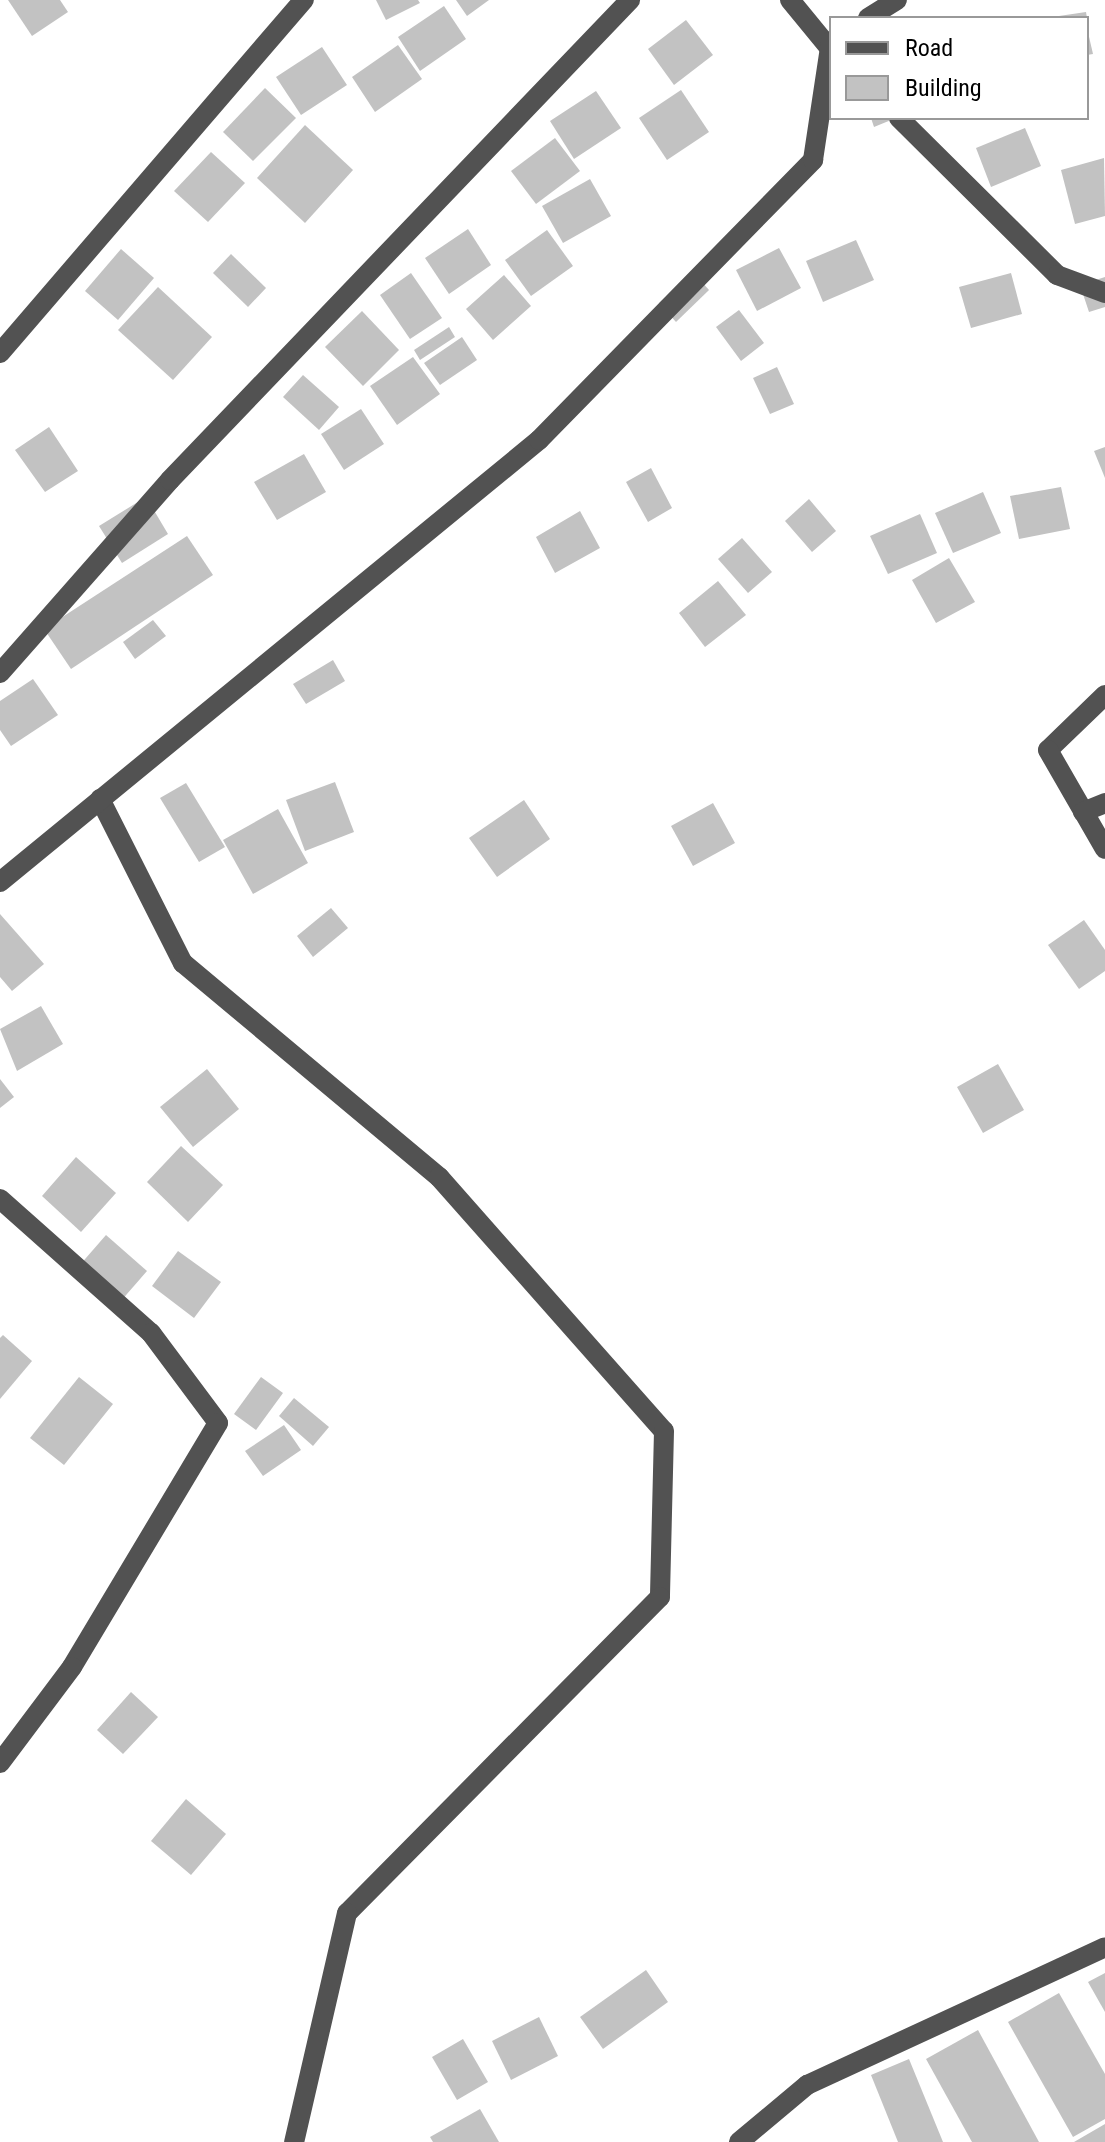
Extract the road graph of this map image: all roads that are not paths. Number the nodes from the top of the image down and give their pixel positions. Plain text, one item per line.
1 (304, 0) edge
2 (630, 0) edge
3 (790, 0) edge
4 (897, 0) edge
5 (871, 16) edge
6 (829, 45) edge
7 (901, 120) edge
8 (1105, 293) edge
9 (0, 353) edge
10 (0, 673) edge
11 (1105, 695) edge
12 (100, 799) junction
13 (1105, 803) edge
14 (1083, 812) junction
15 (1105, 849) edge
16 (0, 882) edge
17 (0, 1199) edge
18 (0, 1763) edge
19 (1105, 1947) edge
20 (294, 2142) edge
21 (739, 2142) edge

1 - 9 street
2 - 10 street
3 - 6 street
4 - 5 street
6 - 12 street
7 - 8 street
11 - 14 street
12 - 16 street
12 - 20 street
13 - 14 street
14 - 15 street
17 - 18 street
19 - 21 street

